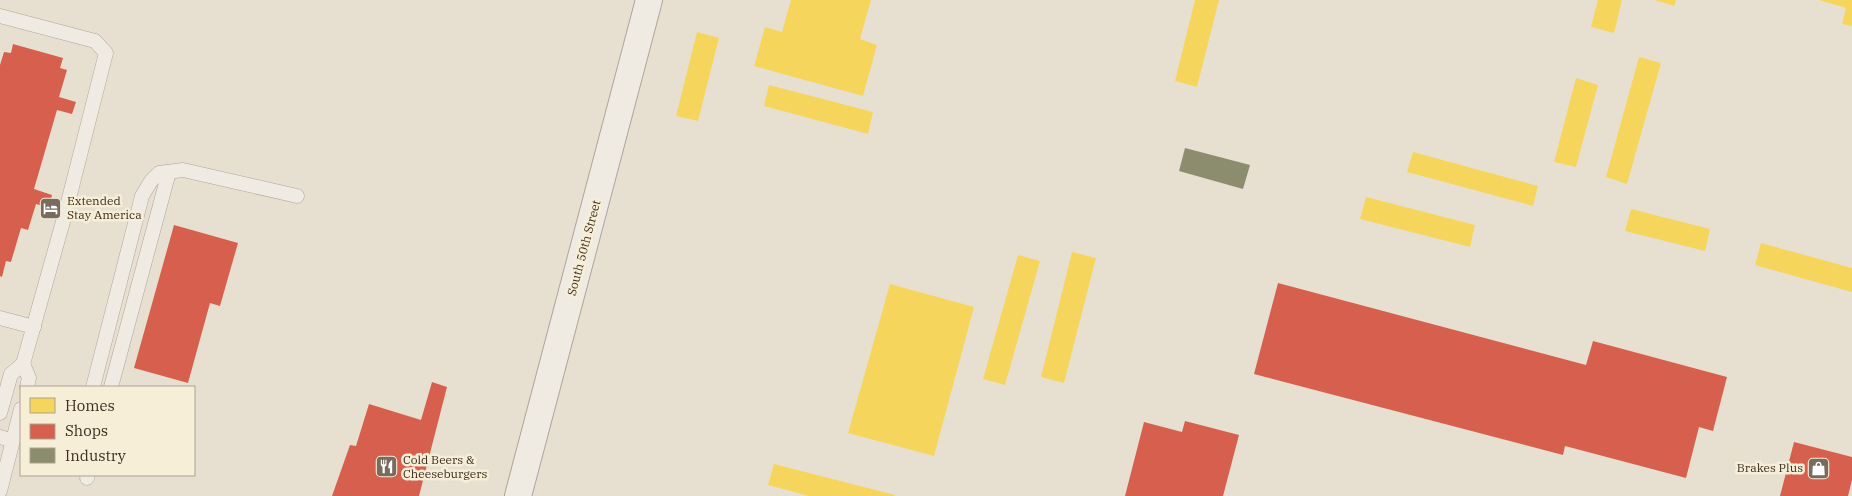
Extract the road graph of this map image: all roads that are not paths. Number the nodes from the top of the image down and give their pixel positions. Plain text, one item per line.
1 (650, 0) edge
2 (0, 16) edge
3 (169, 172) junction
4 (297, 196) dead end
5 (0, 318) edge
6 (34, 327) junction
7 (24, 364) junction
8 (27, 386) edge
9 (93, 386) edge
10 (111, 386) edge
11 (20, 411) edge
12 (0, 413) edge
13 (6, 439) edge
14 (0, 490) edge
15 (518, 496) edge

1 - 15 street, South 50th Street
2 - 6 lane
3 - 4 lane
3 - 9 lane
3 - 10 lane
5 - 6 lane
6 - 7 lane
7 - 8 lane
7 - 12 lane
11 - 13 lane
13 - 14 lane

